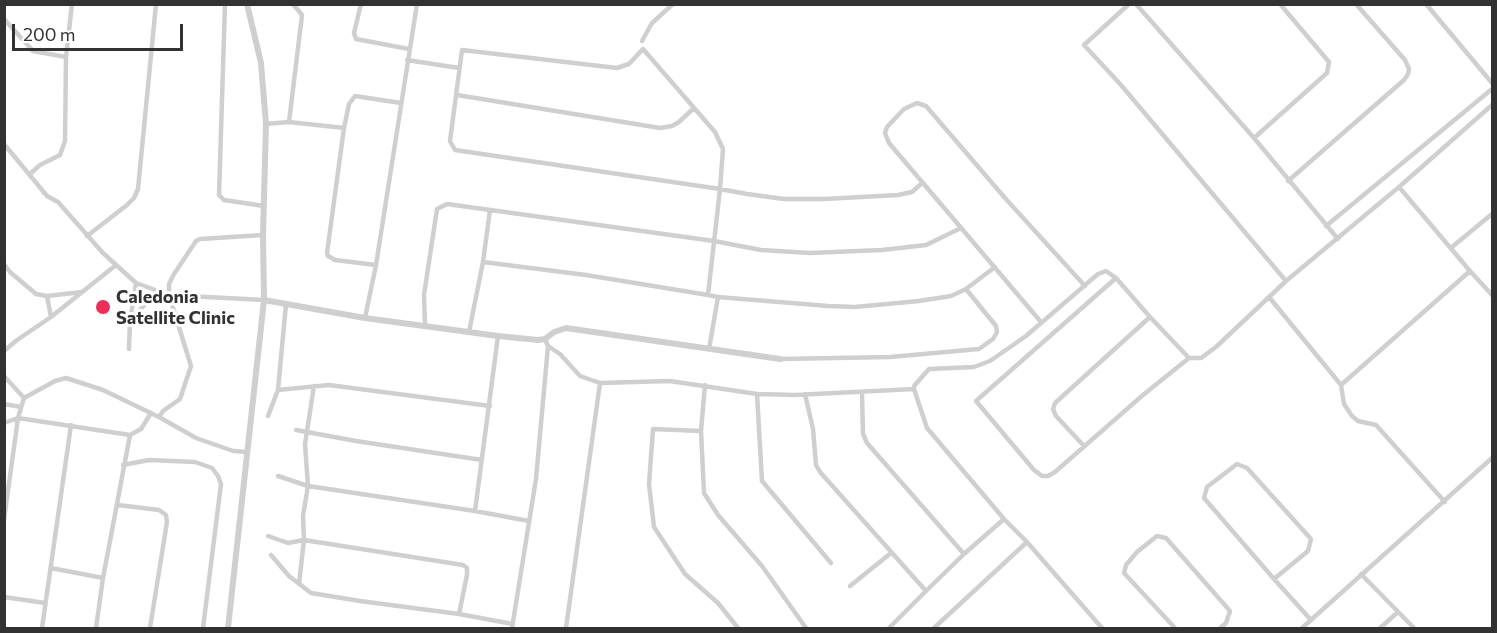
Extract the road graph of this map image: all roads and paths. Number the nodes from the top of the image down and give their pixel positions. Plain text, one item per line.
1 (72, 4) edge
2 (156, 4) edge
3 (225, 4) edge
4 (247, 4) edge
5 (293, 4) edge
6 (361, 4) edge
7 (417, 4) edge
8 (673, 4) edge
9 (1129, 4) edge
10 (1136, 4) edge
11 (1280, 4) edge
12 (1356, 4) edge
13 (1426, 4) edge
14 (4, 19) edge
15 (642, 41) dead end
16 (409, 49) junction
17 (66, 57) junction
18 (407, 60) junction
19 (459, 68) junction
20 (1492, 83) edge
21 (1492, 89) edge
22 (457, 95) junction
23 (401, 103) junction
24 (1492, 105) edge
25 (694, 108) junction
26 (289, 122) junction
27 (266, 124) junction
28 (344, 128) junction
29 (1254, 138) junction
30 (4, 144) edge
31 (30, 174) junction
32 (1288, 181) junction
33 (922, 183) junction
34 (1399, 187) junction
35 (720, 189) junction
36 (264, 206) junction
37 (490, 210) junction
38 (1492, 214) edge
39 (1326, 226) junction
40 (961, 228) junction
41 (263, 235) junction
42 (87, 236) junction
43 (1338, 239) junction
44 (714, 241) junction
45 (1452, 247) junction
46 (483, 262) junction
47 (4, 264) edge
48 (117, 265) junction
49 (376, 265) junction
50 (995, 267) junction
51 (1470, 271) junction
52 (10, 272) junction
53 (4, 276) edge
54 (1116, 278) junction
55 (1286, 281) junction
56 (136, 283) junction
57 (1085, 286) junction
58 (966, 289) junction
59 (157, 291) junction
60 (82, 292) junction
61 (169, 295) junction
62 (708, 295) junction
63 (1492, 295) edge
64 (47, 296) junction
65 (718, 297) junction
66 (1269, 297) junction
67 (264, 300) junction
68 (286, 304) junction
69 (51, 317) junction
70 (1150, 317) junction
71 (365, 318) junction
72 (130, 321) junction
73 (1041, 322) junction
74 (424, 326) junction
75 (469, 332) junction
76 (498, 336) junction
77 (545, 339) junction
78 (548, 346) junction
79 (129, 349) dead end
80 (709, 350) junction
81 (4, 351) edge
82 (1189, 358) junction
83 (780, 359) joint
84 (4, 376) edge
85 (600, 383) junction
86 (705, 385) junction
87 (1341, 385) junction
88 (314, 386) junction
89 (914, 389) junction
90 (278, 390) junction
91 (862, 393) junction
92 (757, 394) junction
93 (805, 394) junction
94 (24, 398) junction
95 (4, 404) edge
96 (490, 405) junction
97 (21, 407) junction
98 (151, 413) junction
99 (268, 416) dead end
100 (159, 417) junction
101 (18, 418) junction
102 (4, 423) edge
103 (70, 425) junction
104 (296, 430) dead end
105 (701, 431) junction
106 (306, 432) junction
107 (130, 435) junction
108 (1084, 446) junction
109 (247, 452) junction
110 (1492, 458) edge
111 (482, 460) junction
112 (123, 465) junction
113 (279, 476) dead end
114 (308, 486) junction
115 (7, 491) edge
116 (1445, 502) junction
117 (118, 505) junction
118 (475, 511) junction
119 (1004, 519) junction
120 (4, 520) edge
121 (529, 522) junction
122 (268, 536) dead end
123 (304, 540) junction
124 (1027, 542) junction
125 (891, 554) junction
126 (964, 554) junction
127 (271, 555) dead end
128 (831, 563) dead end
129 (51, 568) junction
130 (1361, 574) junction
131 (103, 578) junction
132 (1274, 579) junction
133 (299, 584) junction
134 (850, 586) dead end
135 (926, 591) junction
136 (4, 597) edge
137 (45, 603) junction
138 (1398, 612) junction
139 (459, 614) junction
140 (1311, 620) junction
141 (513, 626) edge
142 (42, 628) edge
143 (96, 628) edge
144 (150, 628) edge
145 (203, 628) edge
146 (228, 628) edge
147 (566, 628) edge
148 (738, 628) edge
149 (806, 628) edge
150 (889, 628) edge
151 (934, 628) edge
152 (1102, 628) edge
153 (1175, 628) edge
154 (1220, 628) edge
155 (1302, 628) edge
156 (1380, 628) edge
157 (1414, 628) edge

1 - 17 street
2 - 42 street
3 - 36 street
4 - 27 street
5 - 26 street
6 - 16 street
7 - 16 street
8 - 15 street
9 - 55 street
10 - 29 street
11 - 29 street
12 - 32 street
13 - 20 street
14 - 17 street
16 - 18 street
17 - 31 street
18 - 19 street
18 - 23 street
19 - 22 street
19 - 25 street
21 - 39 street
22 - 25 street
22 - 35 street
23 - 28 street
23 - 49 street
24 - 34 street
25 - 35 street
26 - 27 street
26 - 28 street
27 - 36 street
28 - 49 street
29 - 32 street
30 - 31 street
31 - 42 street
32 - 39 street
33 - 35 street
33 - 40 street
33 - 57 street
34 - 43 street
34 - 45 street
35 - 44 street
36 - 41 street
37 - 44 street
37 - 46 street
37 - 74 street
38 - 45 street
39 - 43 street
40 - 44 street
40 - 50 street
41 - 61 street
41 - 67 street
42 - 48 street
43 - 55 street
44 - 62 street
45 - 51 street
46 - 62 street
46 - 75 street
47 - 52 street
48 - 56 street
48 - 60 street
49 - 71 street
50 - 58 street
50 - 73 street
51 - 63 street
51 - 87 street
52 - 53 street
52 - 64 street
54 - 57 street
54 - 70 street
54 - 108 street
55 - 66 street
56 - 59 street
56 - 72 street
57 - 73 street
58 - 65 street
58 - 83 street
59 - 61 street
59 - 72 street
60 - 64 street
60 - 69 street
61 - 67 street
61 - 100 street
62 - 65 street
64 - 69 street
65 - 80 street
66 - 82 street
66 - 87 street
67 - 68 street
67 - 109 street
68 - 71 street
68 - 90 street
69 - 81 street
70 - 82 street
70 - 108 street
71 - 74 street
72 - 79 street
73 - 89 street
74 - 75 street
75 - 76 street
76 - 77 street
76 - 96 street
77 - 78 street
77 - 80 street
78 - 85 street
78 - 121 street
80 - 83 street
82 - 108 street
84 - 94 street
85 - 86 street
85 - 147 street
86 - 92 street
86 - 105 street
87 - 116 street
88 - 90 street
88 - 96 street
88 - 106 street
89 - 91 street
89 - 119 street
90 - 99 street
91 - 93 street
91 - 126 street
92 - 93 street
92 - 128 street
93 - 125 street
94 - 97 street
94 - 98 street
95 - 97 street
96 - 111 street
97 - 101 street
98 - 100 street
98 - 107 street
100 - 109 street
101 - 102 street
101 - 103 street
101 - 115 street
103 - 107 street
103 - 129 street
104 - 106 street
105 - 148 street
105 - 149 street
106 - 111 street
106 - 114 street
107 - 112 street
109 - 146 street
110 - 116 street
111 - 118 street
112 - 117 street
112 - 145 street
113 - 114 street
114 - 118 street
114 - 123 street
115 - 120 street
116 - 130 street
117 - 131 street
117 - 144 street
118 - 121 street
119 - 124 street
119 - 126 street
121 - 141 street
122 - 123 street
123 - 133 street
123 - 139 street
124 - 151 street
124 - 152 street
125 - 134 street
125 - 135 street
126 - 135 street
127 - 133 street
129 - 131 street
129 - 137 street
130 - 138 street
130 - 140 street
131 - 143 street
132 - 132 street
132 - 140 street
133 - 139 street
135 - 150 street
136 - 137 street
137 - 142 street
138 - 156 street
138 - 157 street
139 - 141 street
140 - 155 street
153 - 154 street

